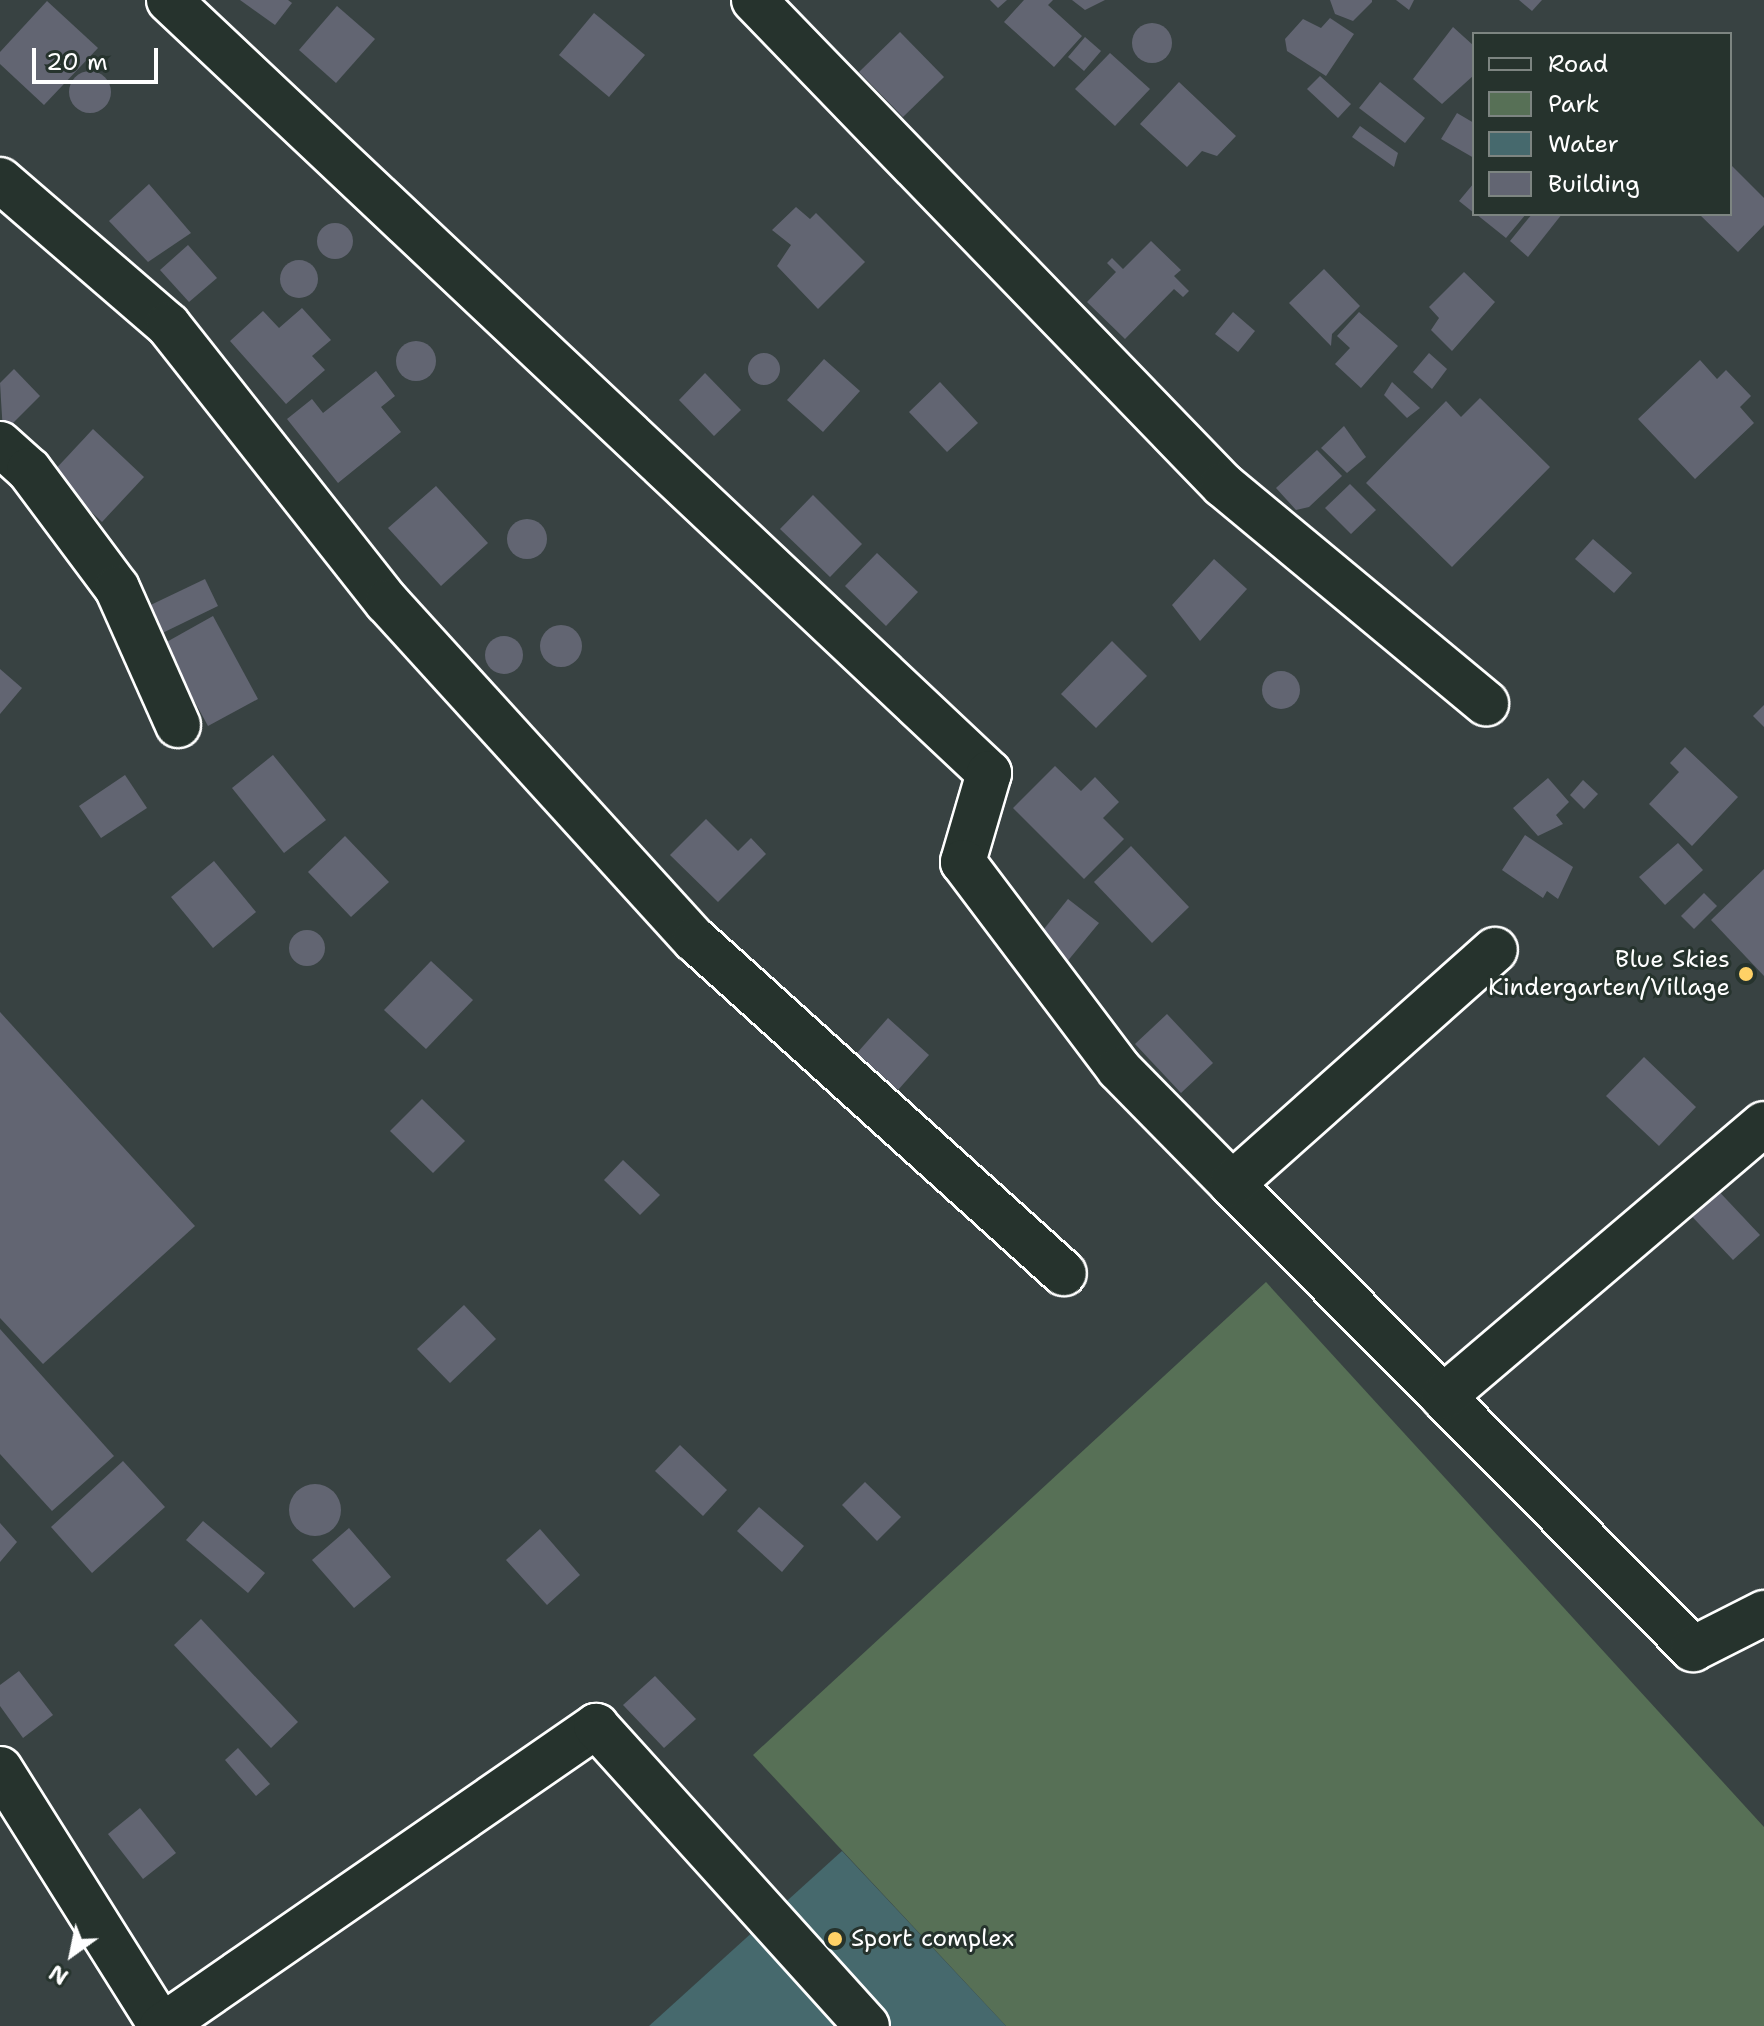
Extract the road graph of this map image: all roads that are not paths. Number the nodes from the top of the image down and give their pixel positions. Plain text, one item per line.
1 (169, 0) edge
2 (754, 0) edge
3 (0, 180) edge
4 (0, 444) edge
5 (1486, 703) dead end
6 (178, 725) dead end
7 (1495, 950) dead end
8 (1764, 1124) edge
9 (1232, 1184) junction
10 (1064, 1273) dead end
11 (1443, 1397) junction
12 (1764, 1613) edge
13 (0, 1769) edge
14 (162, 2026) edge
15 (867, 2026) edge

1 - 9 street
2 - 5 street
3 - 10 street
4 - 6 street
7 - 9 street
8 - 11 street
9 - 11 street
11 - 12 street
13 - 14 street
14 - 15 street

